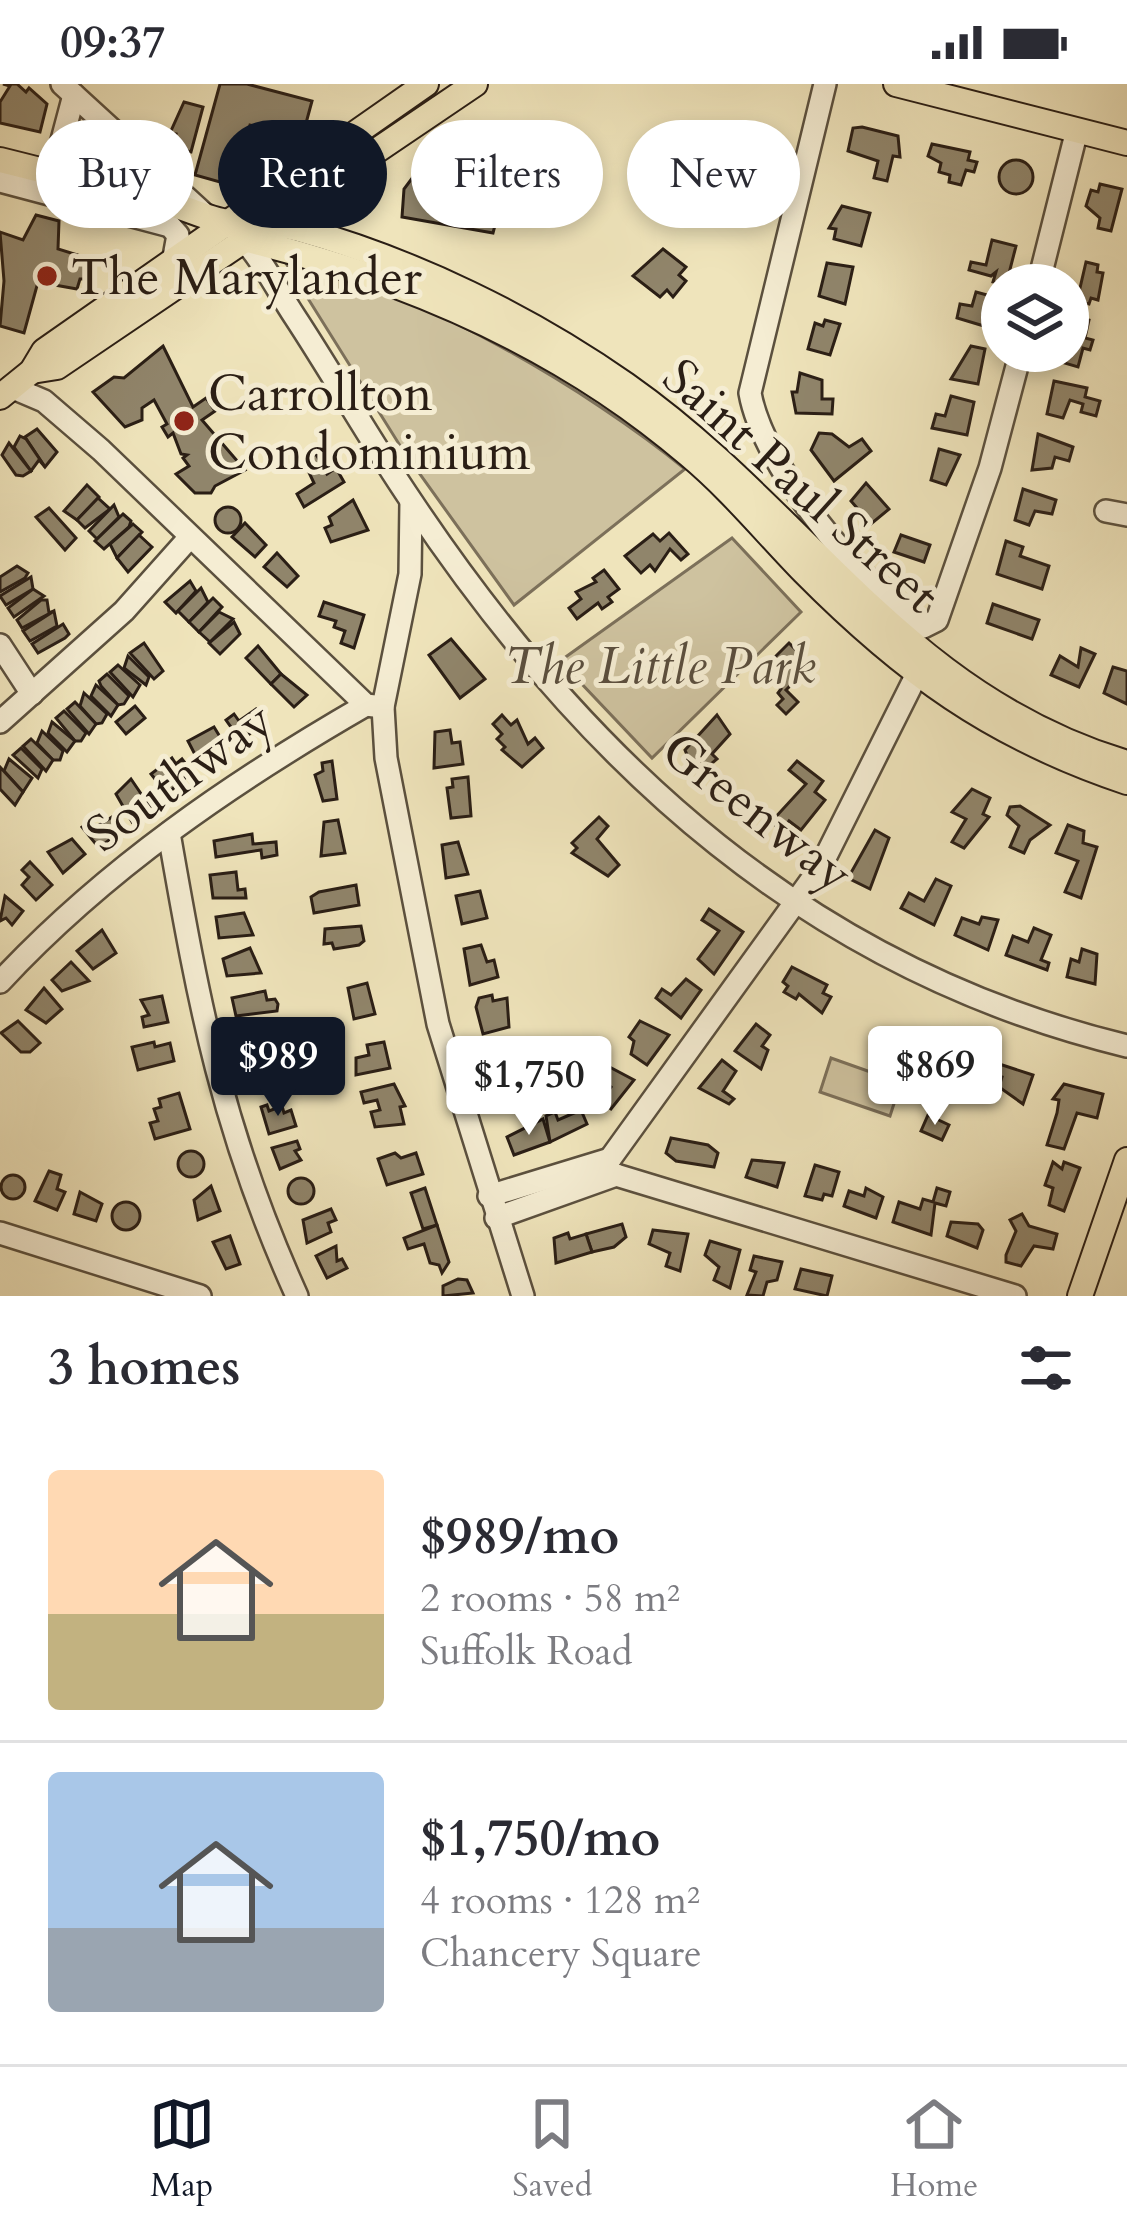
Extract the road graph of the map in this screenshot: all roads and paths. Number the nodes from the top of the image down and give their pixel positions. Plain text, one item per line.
1 (426, 84) edge
2 (476, 84) edge
3 (825, 84) edge
4 (896, 84) edge
5 (68, 89) edge
6 (62, 120) edge
7 (374, 120) edge
8 (1077, 130) junction
9 (1127, 142) edge
10 (387, 143) edge
11 (0, 160) edge
12 (36, 169) edge
13 (0, 181) edge
14 (218, 219) edge
15 (218, 228) edge
16 (219, 228) edge
17 (227, 228) edge
18 (236, 228) edge
19 (284, 228) edge
20 (174, 257) junction
21 (1043, 264) edge
22 (1015, 372) edge
23 (11, 385) edge
24 (411, 501) junction
25 (190, 537) junction
26 (447, 552) junction
27 (410, 574) junction
28 (0, 645) edge
29 (921, 667) junction
30 (32, 694) junction
31 (375, 706) junction
32 (0, 722) edge
33 (1127, 763) edge
34 (1127, 782) edge
35 (169, 833) junction
36 (796, 905) junction
37 (3, 972) edge
38 (1127, 1046) edge
39 (1127, 1160) edge
40 (613, 1167) junction
41 (493, 1207) junction
42 (0, 1233) edge
43 (200, 1296) edge
44 (297, 1296) edge
45 (524, 1296) edge
46 (1015, 1296) edge
47 (1080, 1296) edge

1 - 7 main road
2 - 10 main road
3 - 22 street
4 - 8 main road
5 - 6 street
5 - 14 street, Greenway
8 - 9 main road
8 - 21 street
11 - 12 main road, Saint Paul Street
13 - 20 street
15 - 20 main road
16 - 23 main road
17 - 24 street, Greenway
18 - 29 main road, Saint Paul Street
19 - 29 main road, Saint Paul Street
20 - 23 main road
23 - 25 street
24 - 26 street, Greenway
24 - 27 street
25 - 30 street
25 - 31 street
26 - 27 street
26 - 36 street, Greenway
27 - 31 street
28 - 30 street
29 - 33 main road, Saint Paul Street
29 - 34 main road, Saint Paul Street
29 - 36 street
30 - 32 street
31 - 35 street, Southway
31 - 41 street
35 - 37 street, Southway
35 - 44 street
36 - 38 street, Greenway
36 - 40 street
39 - 47 main road
40 - 41 street
40 - 46 street
41 - 45 street
42 - 43 street

